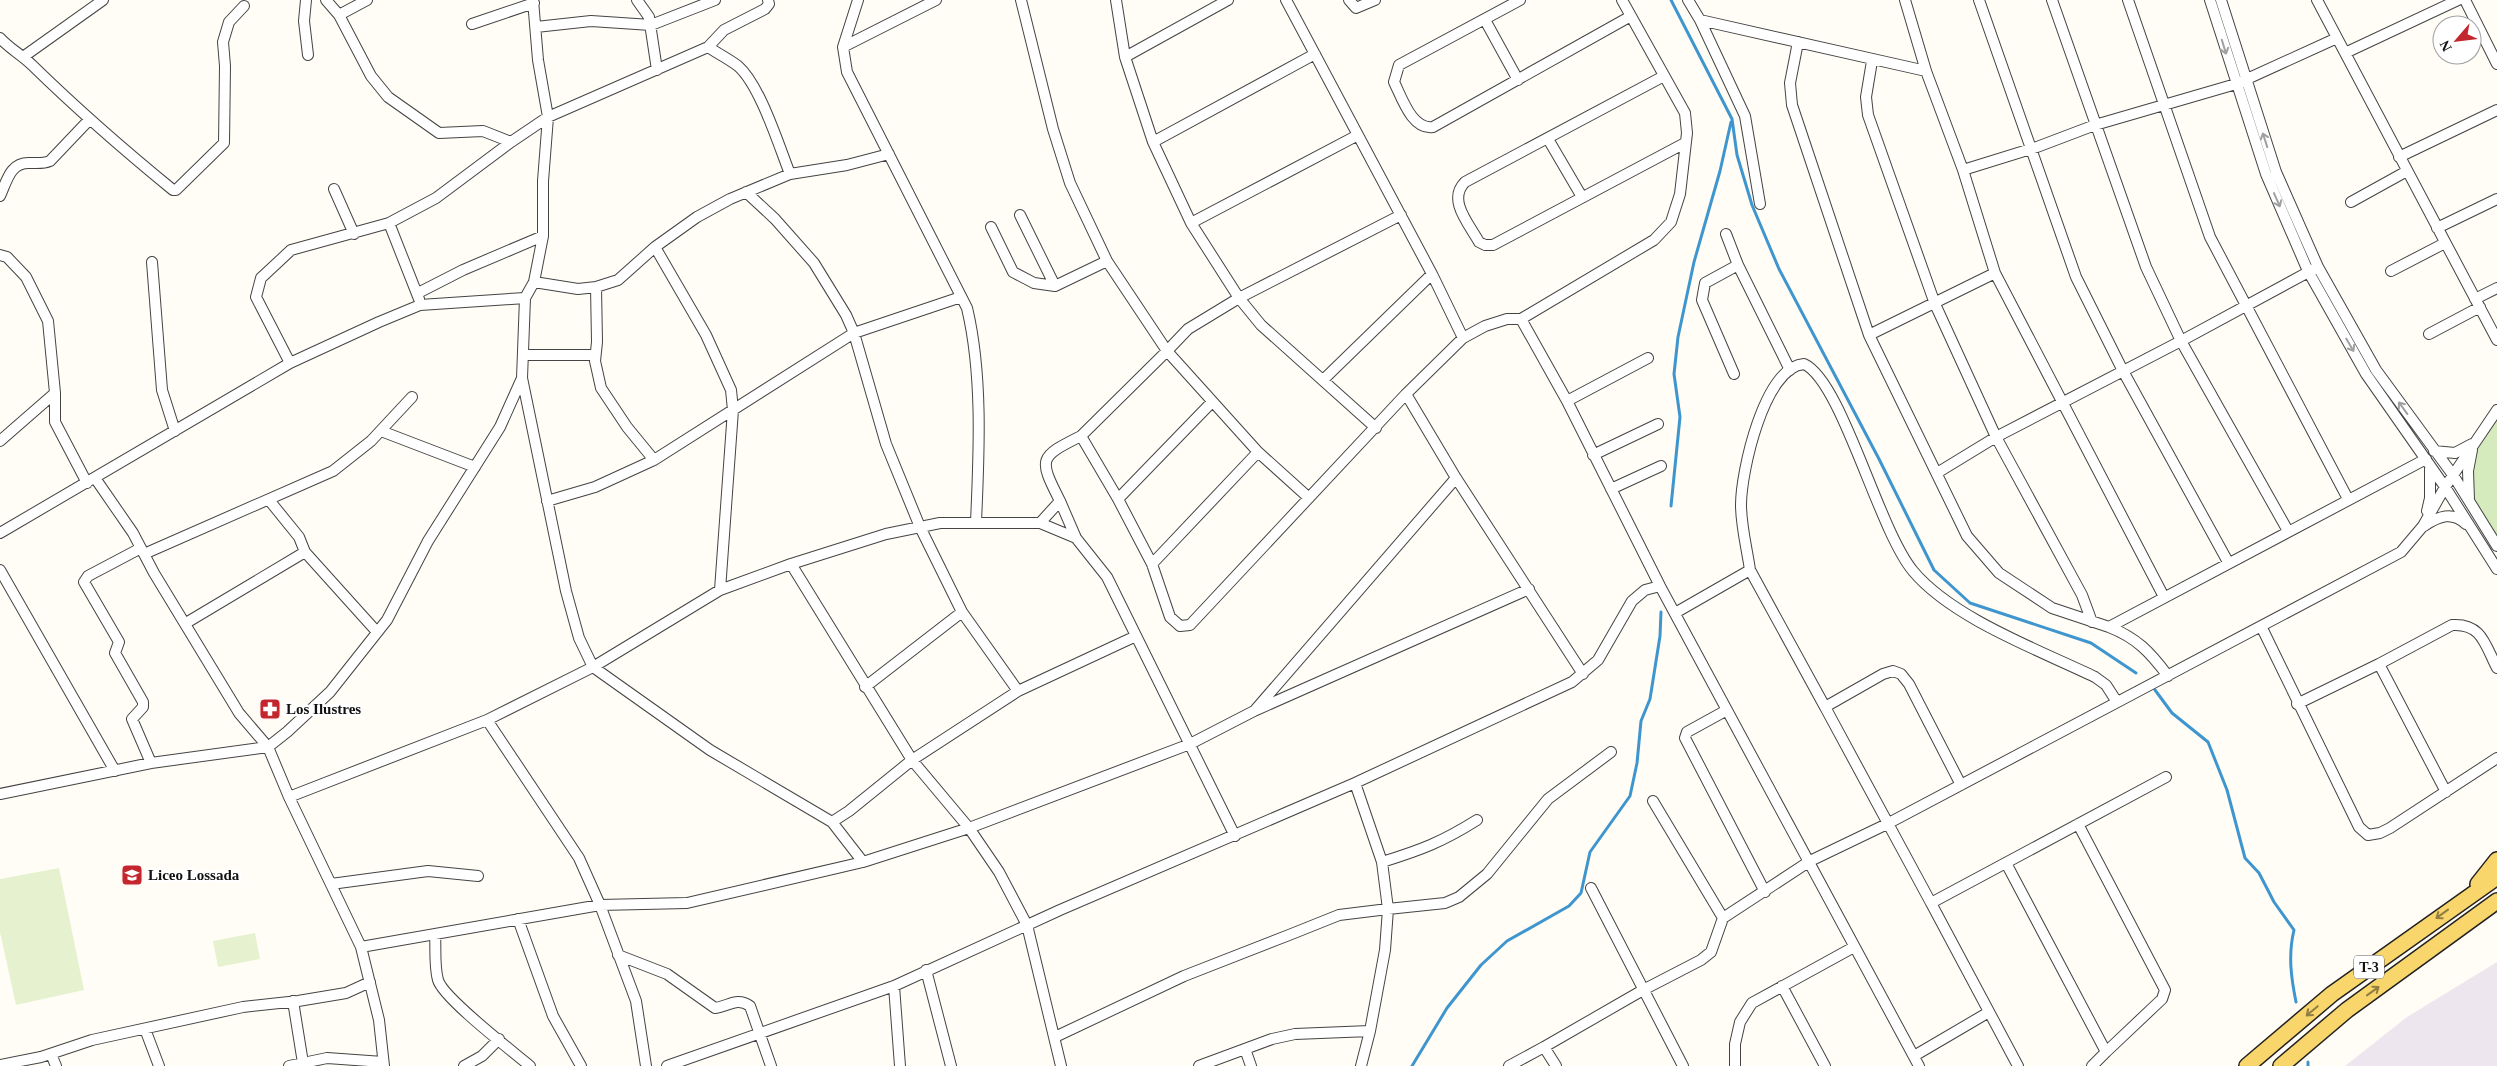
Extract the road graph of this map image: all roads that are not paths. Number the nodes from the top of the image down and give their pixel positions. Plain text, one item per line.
1 (103, 0) edge
2 (306, 0) edge
3 (326, 0) edge
4 (367, 0) edge
5 (637, 0) edge
6 (714, 0) edge
7 (768, 0) edge
8 (858, 0) edge
9 (936, 0) edge
10 (1021, 0) edge
11 (1116, 0) edge
12 (1228, 0) edge
13 (1286, 0) edge
14 (1349, 0) edge
15 (1375, 0) edge
16 (1520, 0) edge
17 (1622, 0) edge
18 (1688, 0) edge
19 (1905, 0) edge
20 (1979, 0) edge
21 (2052, 0) edge
22 (2128, 0) edge
23 (2210, 0) edge
24 (2221, 0) edge
25 (2317, 0) edge
26 (2458, 0) edge
27 (2465, 0) edge
28 (533, 1) edge
29 (244, 6) dead end
30 (339, 15) junction
31 (1631, 16) junction
32 (1485, 20) junction
33 (1700, 20) junction
34 (472, 24) dead end
35 (651, 24) junction
36 (536, 27) junction
37 (0, 38) edge
38 (2337, 38) junction
39 (1798, 42) junction
40 (708, 47) junction
41 (843, 48) junction
42 (2345, 53) junction
43 (1315, 54) junction
44 (308, 55) dead end
45 (23, 57) junction
46 (1126, 57) junction
47 (1872, 61) junction
48 (2497, 64) edge
49 (657, 70) junction
50 (1926, 72) junction
51 (1664, 76) junction
52 (1518, 80) junction
53 (2241, 82) junction
54 (2164, 106) junction
55 (2497, 110) edge
56 (548, 118) junction
57 (89, 120) junction
58 (2095, 125) junction
59 (1358, 135) junction
60 (1548, 139) junction
61 (511, 142) junction
62 (1153, 142) junction
63 (1686, 143) junction
64 (2032, 149) junction
65 (889, 154) junction
66 (2399, 157) junction
67 (1963, 170) junction
68 (2407, 171) junction
69 (790, 174) junction
70 (334, 189) dead end
71 (746, 192) junction
72 (0, 196) edge
73 (1582, 196) junction
74 (2497, 199) edge
75 (2351, 202) dead end
76 (1760, 204) dead end
77 (1020, 215) dead end
78 (1401, 215) junction
79 (389, 223) junction
80 (1191, 223) junction
81 (991, 227) dead end
82 (2437, 228) junction
83 (354, 234) junction
84 (1726, 234) dead end
85 (543, 236) junction
86 (2445, 243) junction
87 (655, 247) junction
88 (0, 255) edge
89 (1107, 261) junction
90 (152, 262) dead end
91 (1738, 265) junction
92 (2318, 267) junction
93 (2391, 271) dead end
94 (2308, 272) junction
95 (1995, 273) junction
96 (1432, 274) junction
97 (534, 282) junction
98 (1054, 286) junction
99 (596, 287) junction
100 (2497, 288) edge
101 (418, 293) junction
102 (961, 297) junction
103 (525, 298) junction
104 (1239, 298) junction
105 (2477, 303) junction
106 (1935, 304) junction
107 (420, 305) junction
108 (2246, 305) junction
109 (1521, 319) junction
110 (854, 333) junction
111 (2429, 334) dead end
112 (1869, 335) junction
113 (1463, 338) junction
114 (2497, 340) edge
115 (2181, 341) junction
116 (1167, 351) junction
117 (596, 355) junction
118 (523, 356) junction
119 (1648, 358) dead end
120 (290, 363) junction
121 (1790, 370) junction
122 (2123, 371) junction
123 (1734, 374) dead end
124 (522, 378) junction
125 (1323, 380) junction
126 (55, 393) junction
127 (1406, 394) junction
128 (412, 398) dead end
129 (1567, 401) junction
130 (1212, 402) junction
131 (2062, 404) junction
132 (732, 410) junction
133 (2497, 410) edge
134 (1658, 424) dead end
135 (1376, 428) junction
136 (175, 431) junction
137 (381, 431) junction
138 (1081, 436) junction
139 (1996, 437) junction
140 (2419, 439) junction
141 (0, 441) edge
142 (2475, 442) junction
143 (2434, 451) junction
144 (1258, 452) junction
145 (1593, 455) junction
146 (654, 460) junction
147 (2428, 462) junction
148 (1661, 466) dead end
149 (475, 467) junction
150 (1937, 473) junction
151 (2453, 475) junction
152 (1456, 478) junction
153 (91, 480) junction
154 (2445, 487) junction
155 (1611, 489) junction
156 (1309, 498) junction
157 (1118, 499) junction
158 (2348, 499) junction
159 (269, 500) junction
160 (548, 501) junction
161 (1060, 501) junction
162 (2469, 502) junction
163 (976, 522) junction
164 (1040, 523) junction
165 (2423, 526) junction
166 (920, 527) junction
167 (2471, 528) junction
168 (2288, 531) junction
169 (0, 533) edge
170 (1076, 538) junction
171 (2497, 546) edge
172 (142, 551) junction
173 (305, 552) junction
174 (2228, 562) junction
175 (791, 564) junction
176 (1152, 564) junction
177 (2497, 569) edge
178 (0, 570) edge
179 (1750, 570) junction
180 (1660, 586) junction
181 (1530, 589) junction
182 (720, 590) junction
183 (2164, 597) junction
184 (962, 612) junction
185 (1674, 612) junction
186 (2092, 622) junction
187 (186, 624) junction
188 (2261, 626) junction
189 (2109, 627) junction
190 (377, 632) junction
191 (1136, 636) junction
192 (2379, 664) junction
193 (593, 667) junction
194 (2497, 668) edge
195 (1583, 674) junction
196 (2168, 676) junction
197 (865, 687) junction
198 (1018, 691) junction
199 (2117, 702) junction
200 (2297, 704) junction
201 (1825, 706) junction
202 (1727, 710) junction
203 (1254, 711) junction
204 (487, 720) junction
205 (1190, 744) junction
206 (268, 747) junction
207 (1611, 752) dead end
208 (2497, 758) edge
209 (912, 760) junction
210 (151, 763) junction
211 (115, 771) junction
212 (2166, 776) dead end
213 (1355, 783) junction
214 (1961, 785) junction
215 (2446, 792) junction
216 (0, 794) edge
217 (289, 797) junction
218 (1653, 801) dead end
219 (1477, 820) dead end
220 (832, 822) junction
221 (1887, 824) junction
222 (2078, 824) junction
223 (969, 828) junction
224 (1235, 836) junction
225 (2497, 860) edge
226 (1810, 861) junction
227 (862, 862) junction
228 (1382, 862) junction
229 (2006, 863) junction
230 (478, 876) dead end
231 (2497, 876) edge
232 (332, 884) junction
233 (1591, 888) dead end
234 (1765, 892) junction
235 (2469, 894) junction
236 (2497, 901) edge
237 (1931, 903) junction
238 (600, 905) junction
239 (1388, 909) junction
240 (2497, 910) edge
241 (2477, 914) junction
242 (1723, 918) junction
243 (518, 919) junction
244 (1027, 925) junction
245 (435, 934) junction
246 (361, 947) junction
247 (1854, 947) junction
248 (618, 955) junction
249 (926, 970) junction
250 (370, 982) junction
251 (894, 986) junction
252 (1782, 986) junction
253 (1644, 990) junction
254 (293, 1001) junction
255 (1989, 1012) junction
256 (145, 1029) junction
257 (1370, 1030) junction
258 (760, 1033) junction
259 (1055, 1037) junction
260 (499, 1039) junction
261 (1544, 1047) junction
262 (1245, 1049) junction
263 (2106, 1052) junction
264 (51, 1054) junction
265 (1914, 1056) junction
266 (303, 1063) junction
267 (383, 1064) edge
268 (0, 1066) edge
269 (56, 1066) edge
270 (159, 1066) edge
271 (289, 1066) edge
272 (464, 1066) edge
273 (530, 1066) edge
274 (581, 1066) edge
275 (646, 1066) edge
276 (667, 1066) edge
277 (770, 1066) edge
278 (900, 1066) edge
279 (951, 1066) edge
280 (1061, 1066) edge
281 (1199, 1066) edge
282 (1251, 1066) edge
283 (1361, 1066) edge
284 (1509, 1066) edge
285 (1556, 1066) edge
286 (1683, 1066) edge
287 (1735, 1066) edge
288 (1825, 1066) edge
289 (1919, 1066) edge
290 (2018, 1066) edge
291 (2092, 1066) edge
292 (2247, 1066) edge
293 (2282, 1066) edge

1 - 45 street
2 - 44 street
3 - 30 street
4 - 30 street
5 - 35 street
6 - 35 street
7 - 40 street
8 - 41 street
9 - 41 street
10 - 89 street
11 - 46 street
12 - 46 street
13 - 43 street
14 - 15 street
16 - 32 street
17 - 31 street
18 - 33 street
19 - 50 street
20 - 64 street
21 - 58 street
22 - 54 street
23 -> 53 street
24 - 53 street
25 - 38 street
26 - 42 street
27 - 48 street
28 - 34 street
28 - 36 street
29 - 57 street
30 - 61 street
31 - 51 street
31 - 52 street
32 - 52 street
32 - 52 street
33 - 39 street
33 - 76 street
35 - 36 street
35 - 49 street
36 - 56 street
37 - 45 street
38 - 42 street
38 - 53 street
39 - 47 street
39 - 112 street
40 - 49 street
40 - 69 street
41 - 65 street
42 - 66 street
43 - 59 street
43 - 62 street
45 - 57 street
46 - 62 street
47 - 50 street
47 - 106 street
49 - 56 street
50 - 67 street
51 - 60 street
51 - 63 street
53 - 54 street
92 -> 53 street
53 -> 94 street
54 - 58 street
54 - 108 street
55 - 66 street
56 - 61 street
56 - 85 street
57 - 72 street
58 - 64 street
58 - 115 street
59 - 78 street
59 - 80 street
60 - 73 street
60 - 73 street
61 - 79 street
62 - 80 street
63 - 73 street
63 - 109 street
64 - 67 street
64 - 122 street
65 - 69 street
65 - 102 street
66 - 68 street
67 - 95 street
68 - 75 street
68 - 82 street
69 - 71 street
70 - 83 street
71 - 87 street
71 - 110 street
74 - 82 street
77 - 98 street
78 - 96 street
78 - 104 street
79 - 83 street
79 - 101 street
80 - 104 street
81 - 98 street
82 - 86 street
83 - 120 street
84 - 91 street
85 - 97 street
85 - 101 street
86 - 93 street
86 - 105 street
87 - 99 street
87 - 132 street
88 - 126 street
89 - 98 street
89 - 116 street
90 - 136 street
91 - 121 street
91 - 123 street
92 - 94 street
140 -> 92 street
94 - 108 street
94 -> 140 street
95 - 106 street
95 - 131 street
96 - 113 street
96 - 125 street
97 - 99 street
97 - 103 street
99 - 117 street
100 - 105 street
101 - 107 street
102 - 110 street
102 - 163 street
103 - 107 street
103 - 118 street
104 - 116 street
104 - 125 street
105 - 111 street
105 - 114 street
106 - 112 street
106 - 139 street
107 - 120 street
108 - 115 street
108 - 158 street
109 - 113 street
109 - 129 street
110 - 132 street
110 - 166 street
112 - 150 street
113 - 127 street
115 - 122 street
115 - 168 street
116 - 130 street
116 - 138 street
117 - 118 street
117 - 146 street
118 - 124 street
119 - 129 street
120 - 136 street
121 - 179 street
121 - 199 street
122 - 131 street
122 - 174 street
124 - 149 street
124 - 160 street
125 - 135 street
126 - 141 street
126 - 153 street
127 - 135 street
127 - 152 street
128 - 137 street
129 - 145 street
130 - 144 street
130 - 157 street
131 - 139 street
131 - 183 street
132 - 146 street
132 - 182 street
133 - 142 street
134 - 145 street
135 - 156 street
136 - 153 street
137 - 149 street
137 - 159 street
138 - 157 street
138 - 161 street
139 - 150 street
139 - 186 street
140 - 143 street
140 - 147 street
142 - 143 street
142 - 151 street
142 - 162 street
143 - 151 street
144 - 156 street
144 - 176 street
145 - 155 street
146 - 160 street
147 - 154 street
147 - 158 street
147 - 165 street
148 - 155 street
149 - 190 street
150 - 186 street
151 - 154 street
151 - 162 street
152 - 181 street
152 - 203 street
153 - 169 street
153 - 172 street
154 - 165 street
154 - 167 street
155 - 180 street
156 - 176 street
157 - 176 street
158 - 168 street
159 - 172 street
159 - 173 street
160 - 193 street
161 - 164 street
161 - 170 street
162 - 171 street
163 - 164 street
163 - 166 street
164 - 170 street
165 - 167 street
165 - 188 street
166 - 175 street
166 - 184 street
167 - 177 street
168 - 174 street
170 - 191 street
172 - 187 street
172 - 210 street
173 - 187 street
173 - 190 street
174 - 183 street
175 - 182 street
175 - 197 street
178 - 211 street
179 - 185 street
179 - 201 street
180 - 185 street
180 - 195 street
181 - 195 street
181 - 203 street
182 - 193 street
183 - 189 street
184 - 197 street
184 - 198 street
185 - 202 street
186 - 189 street
187 - 206 street
188 - 196 street
188 - 200 street
189 - 196 street
190 - 206 street
191 - 198 street
191 - 205 street
192 - 194 street
192 - 200 street
192 - 215 street
193 - 204 street
193 - 220 street
195 - 213 street
196 - 199 street
197 - 209 street
198 - 209 street
199 - 214 street
200 - 215 street
201 - 214 street
201 - 221 street
202 - 226 street
202 - 234 street
203 - 205 street
204 - 217 street
204 - 238 street
205 - 223 street
205 - 224 street
206 - 210 street
206 - 217 street
207 - 239 street
208 - 215 street
209 - 220 street
209 - 223 street
210 - 211 street
211 - 216 street
212 - 222 street
213 - 224 street
213 - 228 street
214 - 221 street
217 - 232 street
218 - 242 street
219 - 228 street
220 - 227 street
221 - 226 street
221 - 237 street
222 - 229 street
222 - 263 street
223 - 227 street
223 - 244 street
224 - 244 street
225 - 235 main road
226 - 234 street
226 - 247 street
227 - 238 street
228 - 239 street
229 - 237 street
229 - 263 street
230 - 232 street
231 - 235 main road, T-3
232 - 246 street
233 - 253 street
234 - 242 street
235 -> 292 main road, T-3
236 - 241 main road, T-3
237 - 255 street
238 - 243 street
238 - 248 street
239 - 257 street
239 - 259 street
240 - 241 main road
293 -> 241 main road, T-3
242 - 253 street
243 - 245 street
243 - 274 street
244 - 249 street
244 - 259 street
245 - 246 street
245 - 260 street
246 - 250 street
247 - 252 street
247 - 265 street
248 - 258 street
248 - 275 street
249 - 251 street
249 - 279 street
250 - 254 street
250 - 267 street
251 - 258 street
251 - 278 street
252 - 287 street
252 - 288 street
253 - 261 street
253 - 286 street
254 - 256 street
254 - 266 street
255 - 265 street
255 - 290 street
256 - 264 street
256 - 270 street
257 - 262 street
257 - 283 street
258 - 276 street
258 - 277 street
259 - 280 street
260 - 272 street
260 - 273 street
261 - 284 street
261 - 285 street
262 - 281 street
262 - 282 street
263 - 291 street
264 - 268 street
264 - 269 street
265 - 289 street
266 - 267 street
266 - 271 street

